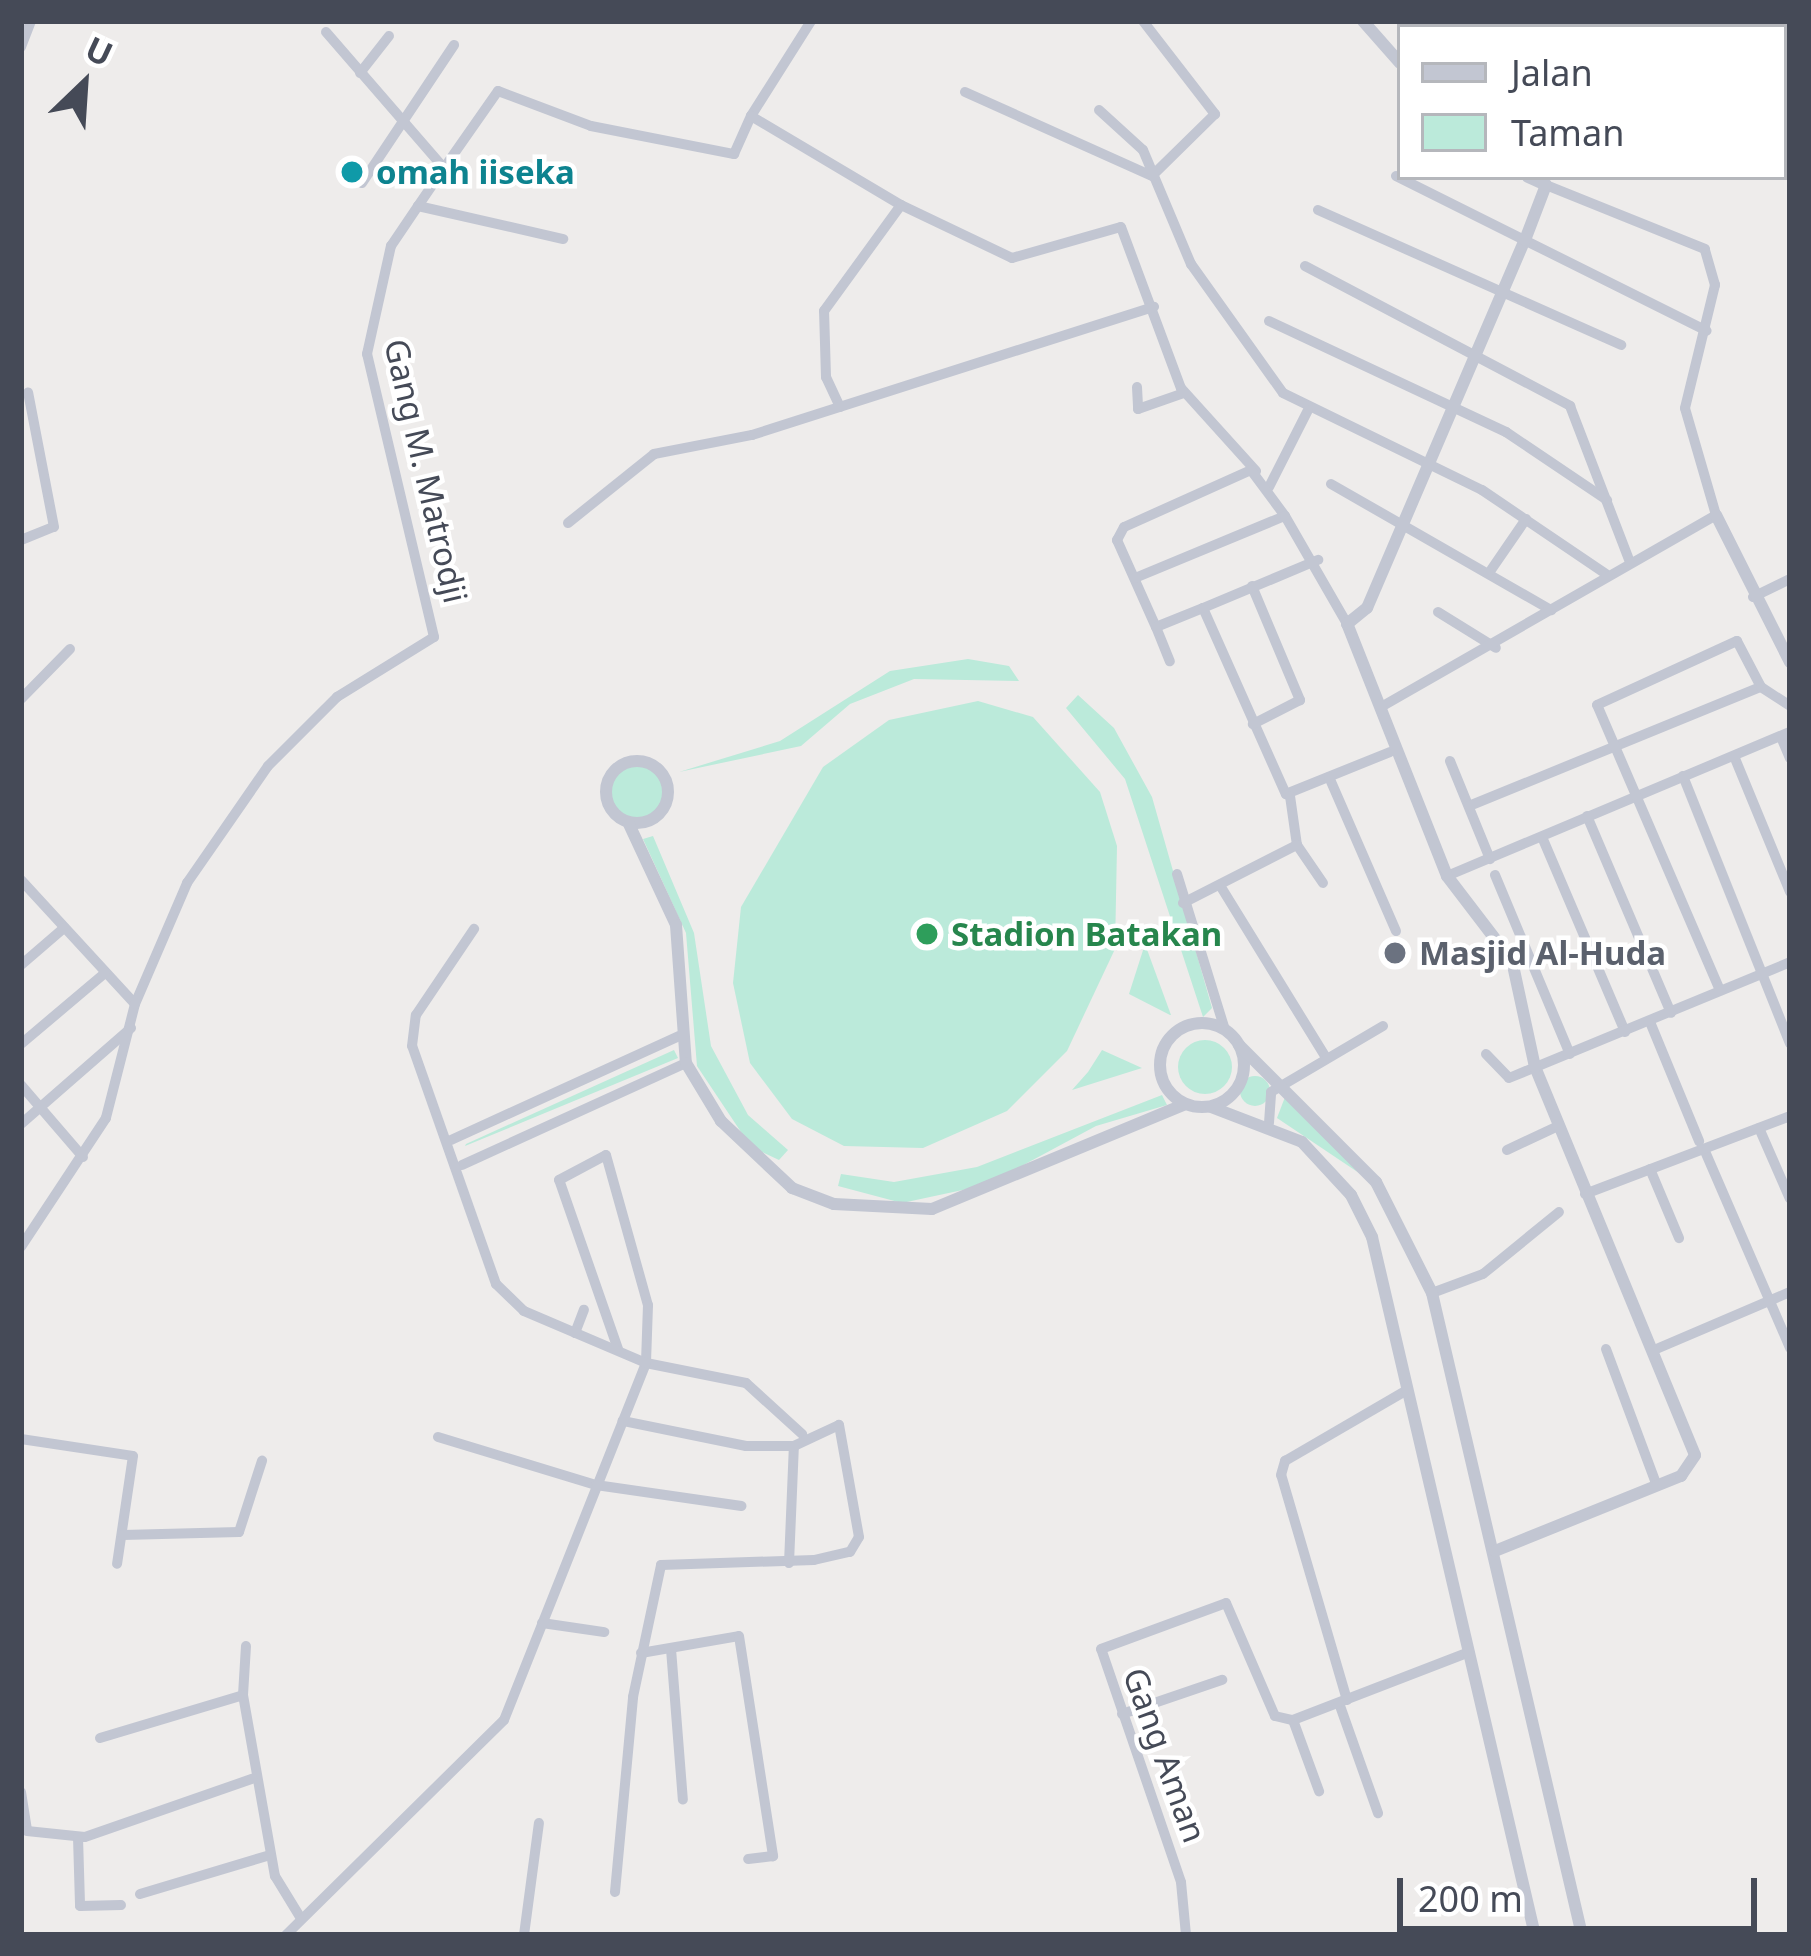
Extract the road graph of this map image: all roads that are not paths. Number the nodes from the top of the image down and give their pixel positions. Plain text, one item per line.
1 (32, 21) edge
2 (811, 21) edge
3 (1143, 21) edge
4 (1364, 21) edge
5 (326, 32) dead end
6 (389, 36) dead end
7 (454, 45) dead end
8 (21, 47) edge
9 (1397, 60) edge
10 (361, 73) junction
11 (965, 92) dead end
12 (1099, 110) dead end
13 (751, 116) junction
14 (400, 122) junction
15 (443, 168) junction
16 (1152, 176) junction
17 (1404, 180) edge
18 (1535, 180) edge
19 (362, 183) dead end
20 (1546, 185) junction
21 (901, 205) junction
22 (418, 206) junction
23 (1318, 210) dead end
24 (562, 238) dead end
25 (1525, 240) junction
26 (1305, 266) dead end
27 (1502, 292) junction
28 (1154, 307) junction
29 (1269, 321) dead end
30 (1707, 331) junction
31 (1621, 346) dead end
32 (1478, 351) junction
33 (1137, 387) dead end
34 (28, 392) dead end
35 (1184, 394) junction
36 (840, 407) junction
37 (1453, 407) junction
38 (1308, 410) junction
39 (1429, 463) junction
40 (1256, 471) junction
41 (1331, 484) dead end
42 (1269, 487) junction
43 (1607, 500) junction
44 (1716, 515) junction
45 (1286, 516) junction
46 (1405, 518) junction
47 (1526, 520) junction
48 (568, 523) dead end
49 (21, 540) edge
50 (1318, 560) junction
51 (1629, 560) junction
52 (1490, 570) junction
53 (1606, 574) junction
54 (1135, 578) junction
55 (1790, 579) edge
56 (1252, 586) junction
57 (1753, 597) junction
58 (1203, 608) junction
59 (1551, 610) junction
60 (1438, 612) dead end
61 (1358, 616) junction
62 (1156, 627) junction
63 (1496, 648) junction
64 (70, 649) dead end
65 (1169, 661) dead end
66 (1790, 662) edge
67 (1761, 687) junction
68 (21, 700) edge
69 (1381, 706) junction
70 (1790, 706) edge
71 (1253, 724) junction
72 (1786, 735) edge
73 (1614, 750) junction
74 (1390, 752) junction
75 (1733, 755) junction
76 (1790, 758) edge
77 (1450, 761) dead end
78 (1683, 776) junction
79 (1329, 777) junction
80 (1290, 796) junction
81 (1635, 797) junction
82 (1469, 806) junction
83 (1588, 815) junction
84 (628, 822) junction
85 (1542, 837) junction
86 (1297, 844) junction
87 (1490, 859) junction
88 (1177, 874) dead end
89 (1495, 874) dead end
90 (1447, 876) junction
91 (21, 880) edge
92 (1323, 883) dead end
93 (1221, 887) junction
94 (1790, 892) edge
95 (1183, 903) junction
96 (64, 928) junction
97 (474, 929) dead end
98 (1396, 931) dead end
99 (1790, 962) edge
100 (21, 965) edge
101 (1766, 972) junction
102 (105, 973) junction
103 (1719, 988) junction
104 (135, 1004) junction
105 (1671, 1013) junction
106 (1650, 1022) junction
107 (1383, 1026) dead end
108 (131, 1028) junction
109 (1226, 1030) junction
110 (1625, 1031) junction
111 (679, 1036) junction
112 (1790, 1042) edge
113 (21, 1044) edge
114 (1239, 1045) junction
115 (1486, 1054) dead end
116 (1570, 1054) junction
117 (1325, 1058) junction
118 (686, 1063) junction
119 (1535, 1067) junction
120 (1284, 1083) junction
121 (21, 1085) edge
122 (1185, 1104) junction
123 (1211, 1106) junction
124 (40, 1107) junction
125 (1790, 1116) edge
126 (1269, 1123) junction
127 (21, 1124) edge
128 (1558, 1126) junction
129 (1760, 1128) junction
130 (451, 1139) junction
131 (1702, 1145) junction
132 (1507, 1150) dead end
133 (83, 1156) junction
134 (462, 1165) junction
135 (1650, 1169) junction
136 (1376, 1182) junction
137 (1585, 1194) junction
138 (1352, 1195) junction
139 (1790, 1199) edge
140 (1559, 1212) dead end
141 (1400, 1224) junction
142 (1372, 1237) junction
143 (1679, 1238) dead end
144 (21, 1247) edge
145 (1790, 1292) edge
146 (1432, 1293) junction
147 (1766, 1302) junction
148 (584, 1310) dead end
149 (575, 1333) junction
150 (1790, 1348) edge
151 (617, 1349) junction
152 (1606, 1349) dead end
153 (1654, 1350) junction
154 (646, 1363) junction
155 (1407, 1390) junction
156 (623, 1420) junction
157 (802, 1434) junction
158 (438, 1437) dead end
159 (21, 1439) edge
160 (794, 1447) junction
161 (262, 1461) dead end
162 (596, 1485) junction
163 (1657, 1486) junction
164 (741, 1506) dead end
165 (123, 1535) junction
166 (1495, 1551) junction
167 (789, 1563) junction
168 (116, 1564) dead end
169 (542, 1623) junction
170 (604, 1632) dead end
171 (246, 1646) dead end
172 (670, 1649) junction
173 (1469, 1652) junction
174 (641, 1653) junction
175 (1222, 1680) dead end
176 (243, 1695) junction
177 (1343, 1702) junction
178 (1122, 1714) junction
179 (1293, 1720) junction
180 (100, 1738) dead end
181 (252, 1779) junction
182 (1319, 1791) dead end
183 (21, 1792) edge
184 (683, 1800) dead end
185 (1378, 1813) dead end
186 (539, 1823) dead end
187 (78, 1837) junction
188 (270, 1855) junction
189 (748, 1858) dead end
190 (615, 1892) dead end
191 (140, 1894) dead end
192 (121, 1905) dead end
193 (300, 1917) junction
194 (286, 1935) edge
195 (524, 1935) edge
196 (1186, 1935) edge
197 (1535, 1935) edge
198 (1582, 1935) edge

1 - 8 street
2 - 13 street
3 - 16 street
4 - 9 street
5 - 10 street
6 - 10 street
7 - 14 street
10 - 14 street
11 - 16 street
12 - 16 street
13 - 15 street
13 - 21 street
14 - 15 street
14 - 19 street
15 - 22 street
16 - 38 street
17 - 25 street
18 - 20 street
20 - 25 street
20 - 30 street
21 - 28 street
21 - 36 street
22 - 24 street
22 - 104 street, Gang M. Matrodji
23 - 27 street
25 - 27 street
25 - 30 street
26 - 32 street
27 - 31 street
27 - 32 street
28 - 35 street
28 - 36 street
29 - 37 street
30 - 44 street
32 - 37 street
32 - 43 street
33 - 35 street
34 - 49 street
35 - 40 street
36 - 48 street
37 - 39 street
37 - 43 street
38 - 39 street
38 - 42 street
39 - 46 street
39 - 47 street
40 - 42 street
40 - 54 street
41 - 46 street
42 - 45 street
43 - 51 street
44 - 51 street
44 - 57 street
45 - 50 street
45 - 54 street
46 - 52 street
46 - 61 street
47 - 52 street
47 - 53 street
50 - 56 street
50 - 61 street
51 - 53 street
52 - 59 street
53 - 59 street
54 - 62 street
55 - 57 street
56 - 58 street
56 - 71 street
57 - 66 street
58 - 62 street
58 - 71 street
59 - 63 street
60 - 63 street
61 - 69 street
62 - 65 street
63 - 69 street
64 - 68 street
67 - 70 street
67 - 73 street
67 - 73 street
69 - 74 street
71 - 80 street
72 - 75 street
72 - 76 street
73 - 81 street
73 - 82 street
74 - 79 street
74 - 90 street
75 - 78 street
75 - 94 street
77 - 82 street
78 - 81 street
78 - 101 street
79 - 80 street
79 - 98 street
80 - 86 street
81 - 83 street
81 - 103 street
82 - 87 street
83 - 85 street
83 - 105 street
84 - 84 street
84 - 111 street
85 - 87 street
85 - 110 street
86 - 92 street
86 - 93 street
87 - 90 street
88 - 95 street
89 - 116 street
90 - 119 street
91 - 96 street
93 - 95 street
93 - 117 street
95 - 109 street
96 - 100 street
96 - 102 street
97 - 130 street
99 - 101 street
101 - 103 street
101 - 112 street
102 - 104 street
102 - 113 street
103 - 105 street
104 - 108 street
105 - 106 street
106 - 110 street
106 - 131 street
107 - 117 street
108 - 124 street
108 - 133 street
109 - 114 street
109 - 122 street
110 - 116 street
111 - 118 street
111 - 130 street
114 - 120 street
114 - 123 street
115 - 119 street
116 - 119 street
117 - 120 street
118 - 122 street
118 - 134 street
119 - 128 street
120 - 126 street
120 - 136 street
121 - 124 street
122 - 123 street
123 - 126 street
124 - 127 street
124 - 133 street
125 - 129 street
126 - 138 street
128 - 132 street
128 - 137 street
129 - 131 street
129 - 139 street
130 - 134 street
131 - 135 street
131 - 147 street
133 - 144 street
134 - 149 street
135 - 137 street
135 - 143 street
136 - 138 street
136 - 141 street
137 - 153 street
138 - 142 street
140 - 146 street
141 - 142 street
141 - 146 street
142 - 155 street
145 - 147 street
146 - 166 street
147 - 150 street
147 - 153 street
148 - 149 street
149 - 151 street
151 - 154 street
151 - 154 street
152 - 163 street
153 - 163 street
154 - 156 street
154 - 157 street
155 - 173 street
155 - 177 street
156 - 160 street
156 - 162 street
157 - 160 street
157 - 167 street
158 - 162 street
159 - 165 street
160 - 167 street
161 - 165 street
162 - 164 street
162 - 169 street
163 - 166 street
165 - 168 street
166 - 198 street
167 - 174 street
169 - 170 street
169 - 193 street
171 - 176 street
172 - 174 street
172 - 184 street
172 - 189 street
173 - 177 street
173 - 197 street
174 - 190 street
175 - 178 street
176 - 180 street
176 - 181 street
177 - 179 street
177 - 185 street
178 - 179 street, Gang Aman
178 - 196 street, Gang Aman
179 - 182 street
181 - 187 street
181 - 188 street
183 - 187 street
186 - 195 street
187 - 192 street
188 - 191 street
188 - 193 street
193 - 194 street

